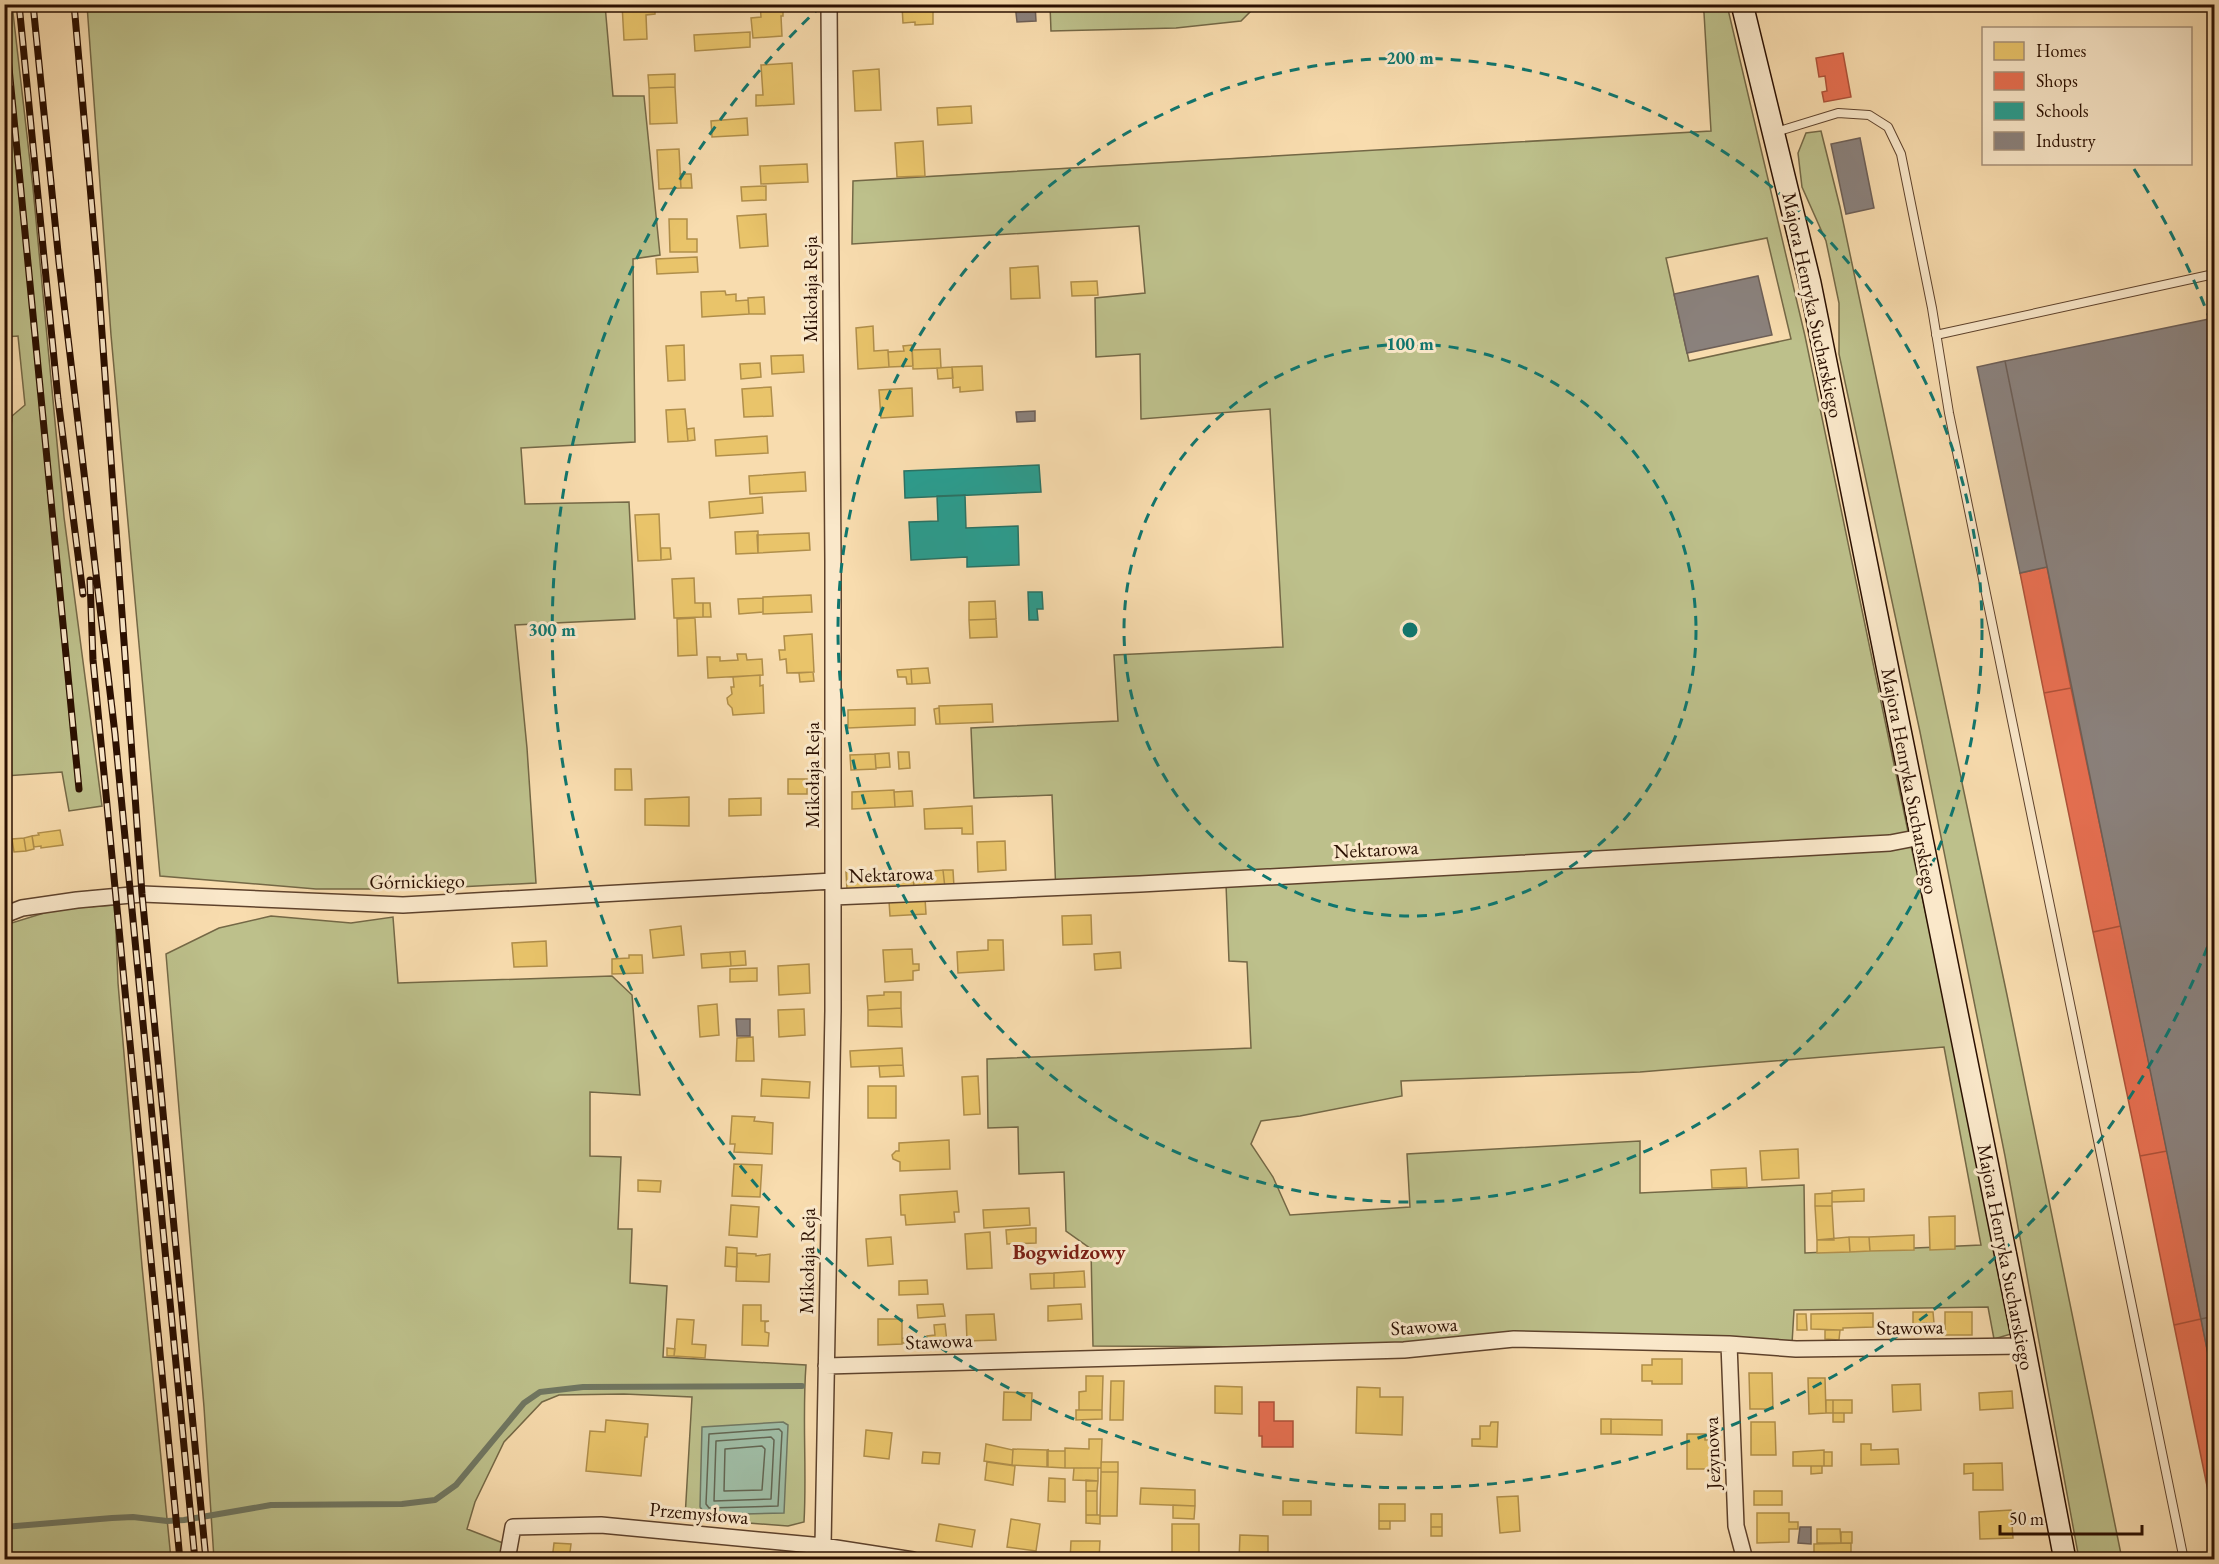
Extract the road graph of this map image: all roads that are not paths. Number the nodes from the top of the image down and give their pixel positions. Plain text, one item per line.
1 (829, 4) edge
2 (1743, 4) edge
3 (1775, 132) junction
4 (2214, 274) edge
5 (1936, 335) junction
6 (1921, 837) junction
7 (832, 881) junction
8 (833, 897) junction
9 (4, 915) edge
10 (1729, 1344) junction
11 (2025, 1346) junction
12 (826, 1366) junction
13 (823, 1546) junction
14 (507, 1560) edge
15 (913, 1560) edge
16 (1744, 1560) edge
17 (2065, 1560) edge
18 (2184, 1560) edge

1 - 7 street, Mikołaja Reja
2 - 3 street, Majora Henryka Sucharskiego
3 - 5 lane
3 - 6 street, Majora Henryka Sucharskiego
4 - 5 lane
5 - 18 lane
6 - 8 street, Nektarowa
6 - 11 street, Majora Henryka Sucharskiego
7 - 8 street, Mikołaja Reja
7 - 9 street, Górnickiego
8 - 12 street, Mikołaja Reja
10 - 11 street, Stawowa
10 - 12 street, Stawowa
10 - 16 street, Jeżynowa
11 - 17 street, Majora Henryka Sucharskiego
12 - 13 street, Mikołaja Reja
13 - 14 street, Przemysłowa
13 - 15 street, Przemysłowa

